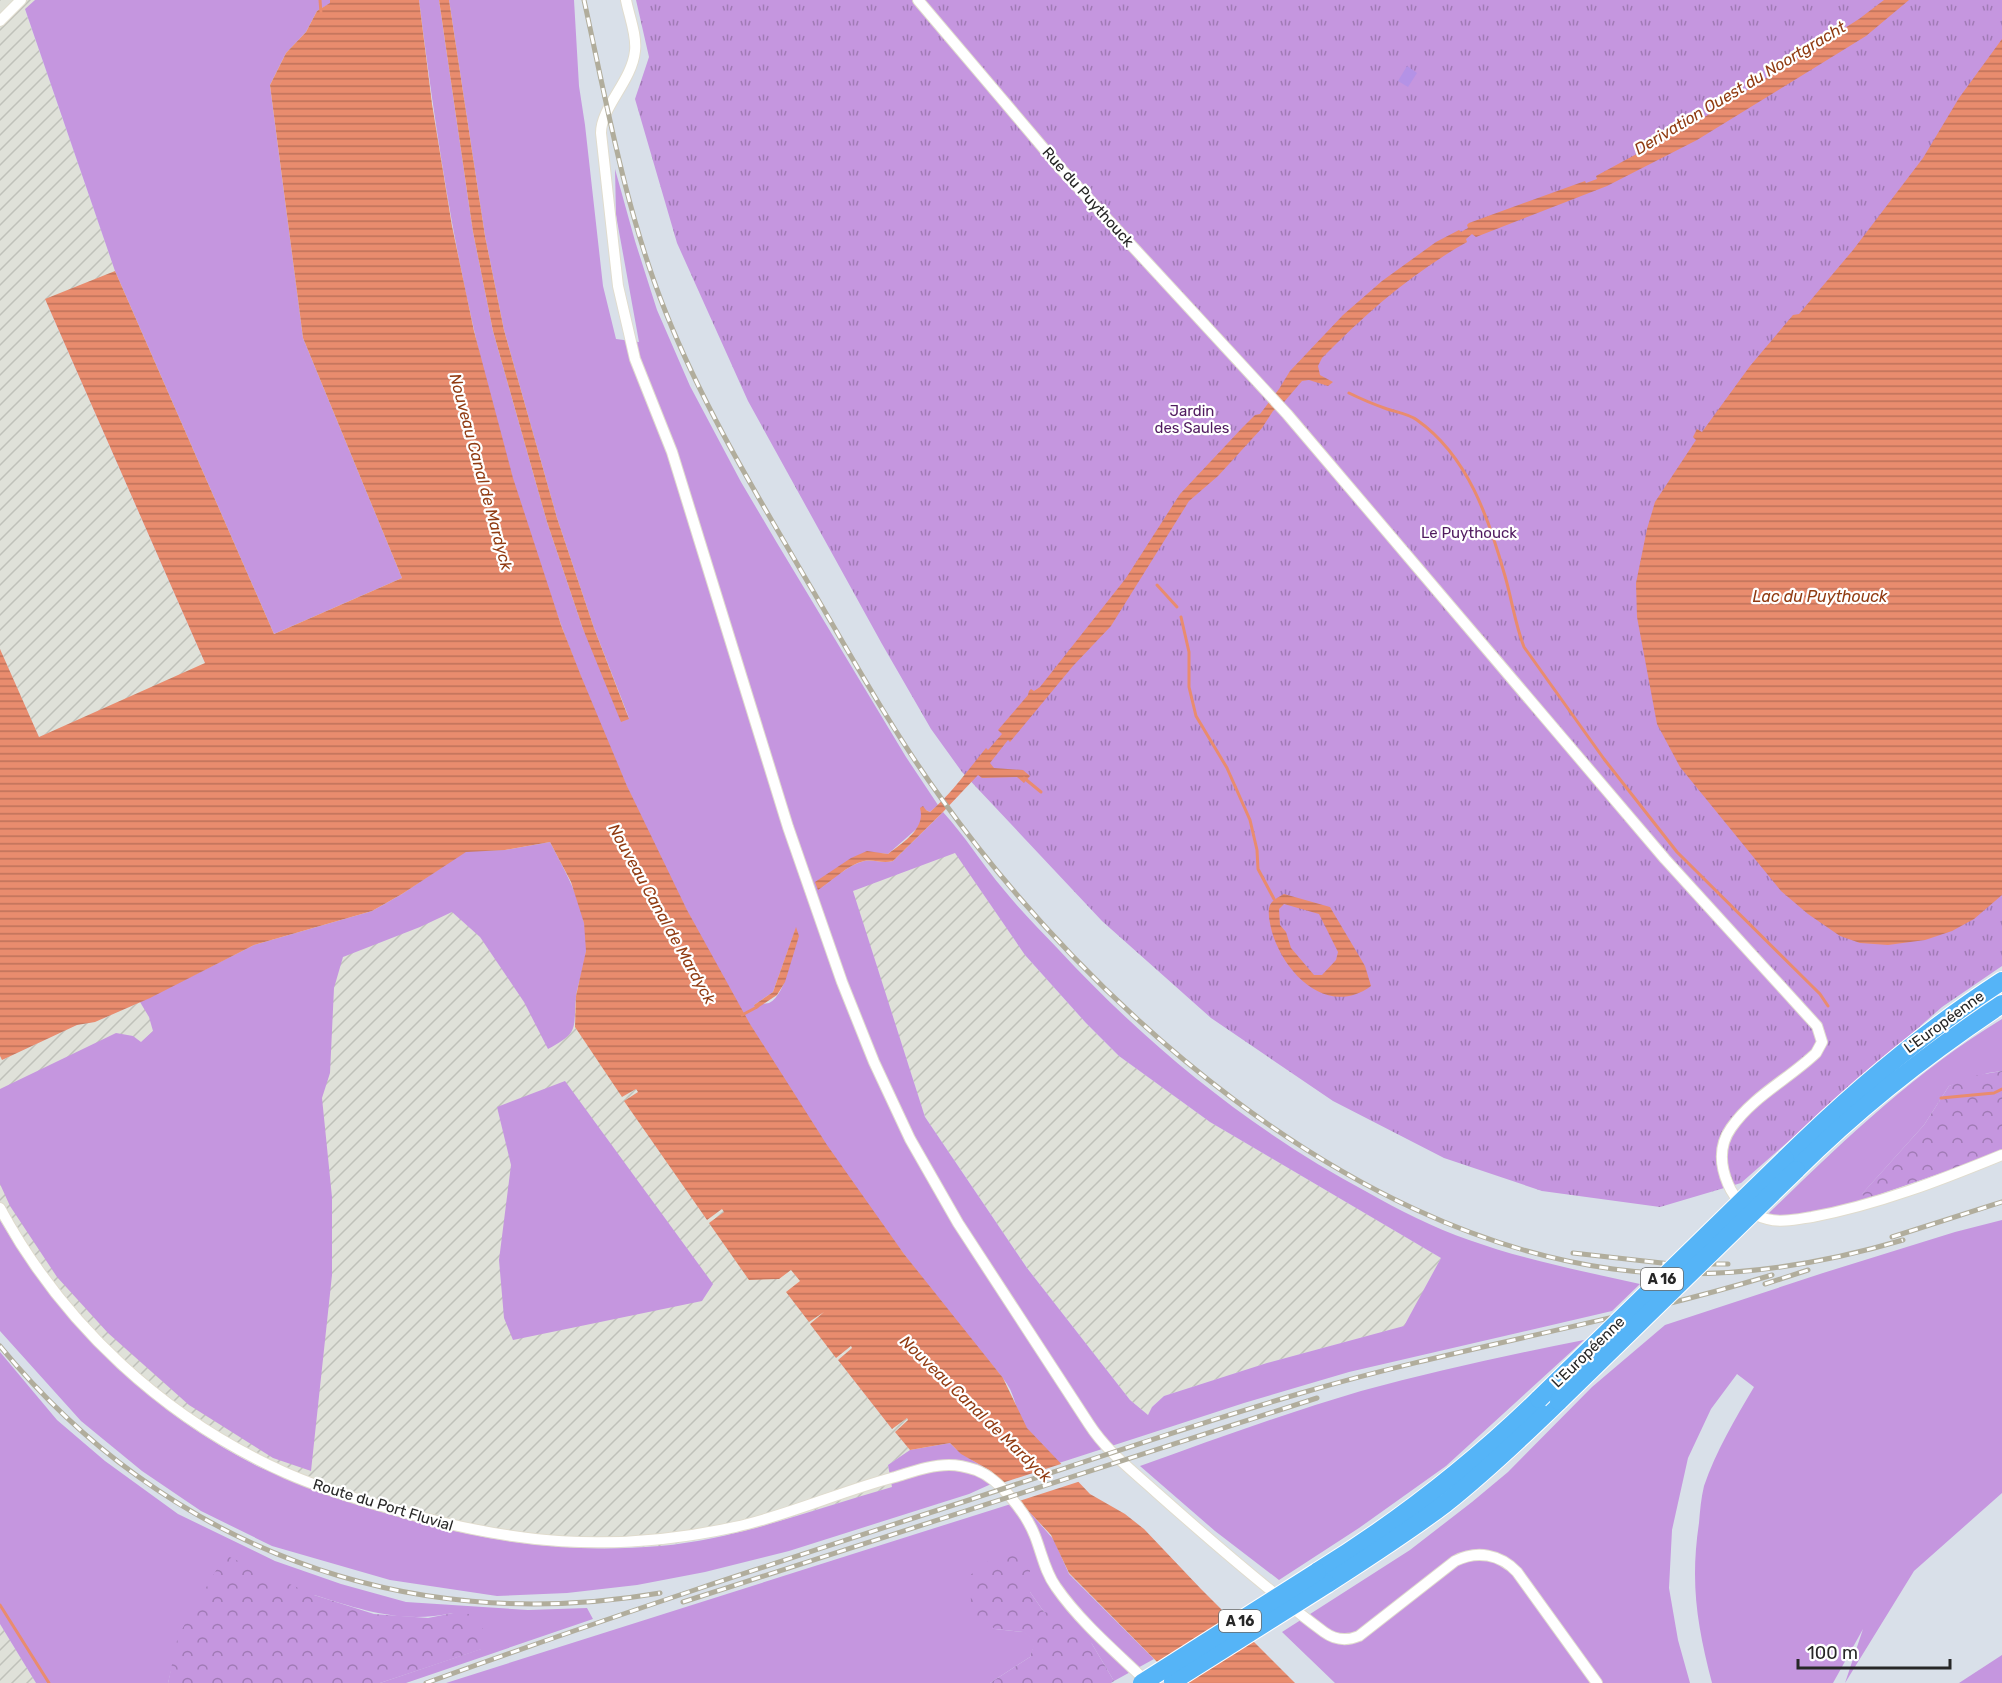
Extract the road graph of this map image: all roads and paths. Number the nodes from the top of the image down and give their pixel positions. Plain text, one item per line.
1 (21, 0) edge
2 (626, 0) edge
3 (918, 0) edge
4 (0, 21) edge
5 (2002, 981) edge
6 (2002, 1004) edge
7 (2002, 1155) edge
8 (1790, 1165) junction
9 (0, 1208) edge
10 (1322, 1578) junction
11 (1142, 1683) edge
12 (1148, 1683) edge
13 (1170, 1683) edge
14 (1597, 1683) edge

1 - 4 street
2 - 14 street
3 - 7 street, Rue du Puythouck
5 - 8 highway, L'Européenne / A 16
6 - 8 highway, L'Européenne / A 16
8 - 10 highway, L'Européenne / A 16, bridge
8 - 10 highway, L'Européenne / A 16, bridge
9 - 12 street, Route du Port Fluvial
10 - 11 highway, L'Européenne / A 16, bridge
10 - 13 highway, L'Européenne / A 16, bridge

